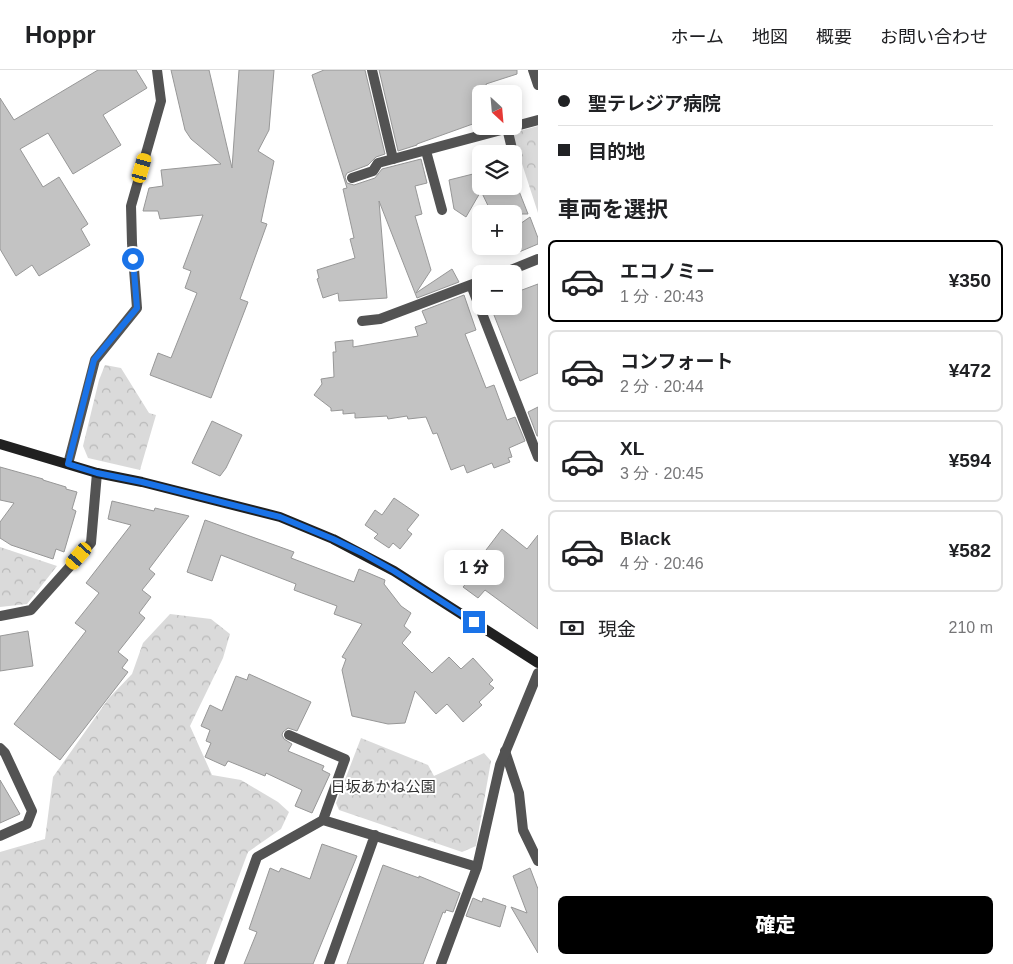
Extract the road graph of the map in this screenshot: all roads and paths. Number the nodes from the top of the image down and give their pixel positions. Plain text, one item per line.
1 (157, 70) edge
2 (372, 70) edge
3 (533, 70) edge
4 (538, 85) edge
5 (538, 120) edge
6 (522, 124) edge
7 (481, 135) edge
8 (426, 150) junction
9 (394, 159) junction
10 (352, 178) dead end
11 (442, 210) dead end
12 (538, 259) edge
13 (522, 265) edge
14 (472, 284) edge
15 (487, 315) edge
16 (362, 322) dead end
17 (0, 444) edge
18 (538, 457) edge
19 (68, 464) junction
20 (97, 473) junction
21 (0, 616) edge
22 (538, 663) edge
23 (538, 673) edge
24 (289, 735) dead end
25 (0, 748) edge
26 (504, 751) junction
27 (323, 820) junction
28 (375, 835) junction
29 (0, 836) edge
30 (538, 861) edge
31 (477, 867) junction
32 (219, 964) edge
33 (328, 964) edge
34 (441, 964) edge

1 - 19 street
2 - 9 street
3 - 4 street
5 - 6 street
7 - 8 street
8 - 9 street
8 - 11 street
9 - 10 street
12 - 13 street
14 - 16 street
15 - 18 street
17 - 19 street
19 - 20 street
20 - 21 street
20 - 22 street
23 - 26 street
24 - 27 street
25 - 29 street
26 - 30 street
26 - 31 street
27 - 28 street
27 - 32 street
28 - 31 street
28 - 33 street
31 - 34 street

